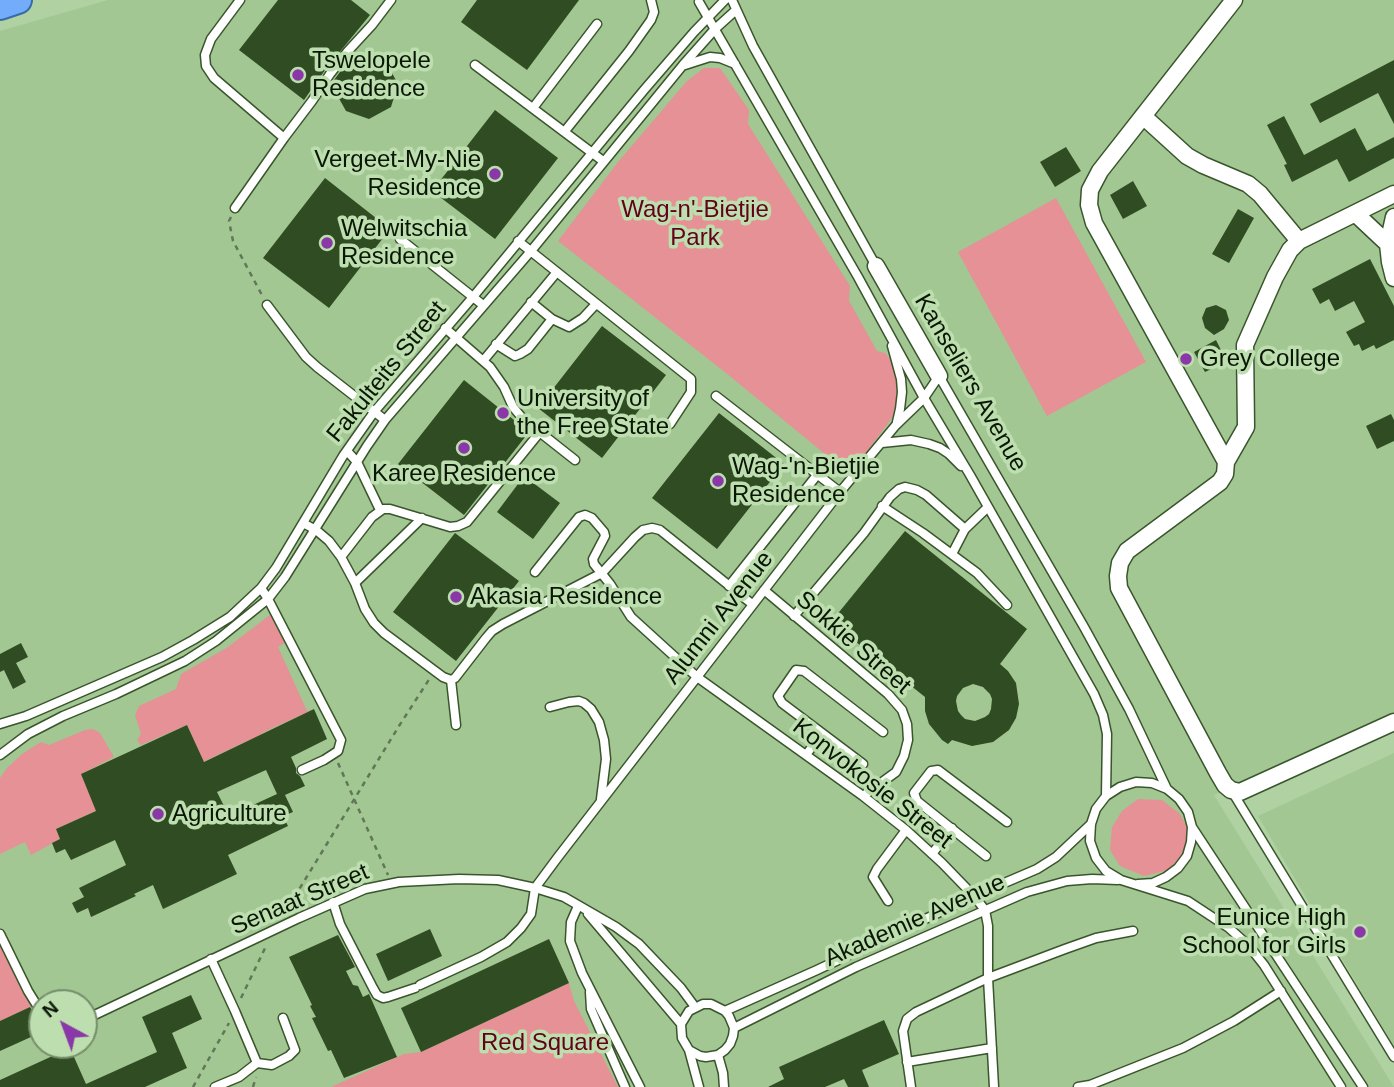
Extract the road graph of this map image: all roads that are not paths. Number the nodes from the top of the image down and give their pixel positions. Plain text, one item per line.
1 (18, 0) edge
2 (240, 0) edge
3 (391, 0) edge
4 (651, 0) edge
5 (725, 0) edge
6 (732, 0) edge
7 (1234, 0) edge
8 (699, 2) dead end
9 (0, 6) edge
10 (736, 10) junction
11 (708, 18) junction
12 (597, 24) dead end
13 (715, 29) junction
14 (735, 64) junction
15 (475, 65) dead end
16 (683, 65) junction
17 (533, 108) junction
18 (1143, 116) junction
19 (565, 131) junction
20 (284, 138) junction
21 (592, 153) junction
22 (603, 161) junction
23 (1394, 194) edge
24 (235, 208) road end
25 (1356, 214) junction
26 (1394, 217) edge
27 (400, 239) dead end
28 (519, 241) junction
29 (1299, 241) junction
30 (1388, 244) junction
31 (531, 251) junction
32 (876, 266) joint
33 (556, 272) junction
34 (1394, 278) edge
35 (472, 297) junction
36 (531, 302) junction
37 (267, 304) road end
38 (596, 304) junction
39 (483, 305) junction
40 (552, 319) junction
41 (445, 328) junction
42 (888, 330) junction
43 (456, 337) junction
44 (496, 344) junction
45 (483, 361) junction
46 (939, 376) junction
47 (716, 396) dead end
48 (924, 398) junction
49 (374, 412) junction
50 (385, 420) junction
51 (670, 424) dead end
52 (896, 425) junction
53 (540, 432) junction
54 (882, 443) junction
55 (347, 450) junction
56 (575, 460) dead end
57 (1226, 462) junction
58 (357, 463) junction
59 (817, 475) junction
60 (970, 475) junction
61 (840, 492) junction
62 (883, 506) junction
63 (988, 507) junction
64 (380, 510) junction
65 (422, 518) junction
66 (303, 523) junction
67 (965, 529) junction
68 (316, 530) junction
69 (952, 554) junction
70 (341, 557) junction
71 (534, 572) dead end
72 (602, 573) junction
73 (355, 583) junction
74 (729, 586) junction
75 (261, 588) junction
76 (764, 590) junction
77 (268, 599) junction
78 (752, 604) junction
79 (1007, 605) dead end
80 (794, 616) junction
81 (697, 677) junction
82 (110, 679) junction
83 (451, 680) junction
84 (116, 694) junction
85 (550, 707) dead end
86 (1394, 722) edge
87 (0, 724) edge
88 (456, 725) dead end
89 (883, 732) dead end
90 (822, 733) junction
91 (0, 755) edge
92 (806, 755) junction
93 (863, 764) dead end
94 (302, 770) dead end
95 (1167, 789) junction
96 (1231, 790) junction
97 (863, 796) junction
98 (1106, 796) junction
99 (601, 802) junction
100 (1007, 822) dead end
101 (1091, 824) junction
102 (1192, 827) junction
103 (952, 828) junction
104 (906, 830) junction
105 (932, 854) junction
106 (986, 856) dead end
107 (1121, 880) junction
108 (1138, 884) junction
109 (535, 888) junction
110 (974, 895) junction
111 (888, 901) dead end
112 (333, 902) junction
113 (581, 908) junction
114 (985, 910) junction
115 (1133, 931) dead end
116 (0, 934) edge
117 (211, 959) junction
118 (988, 978) junction
119 (28, 989) edge
120 (590, 989) junction
121 (1281, 991) junction
122 (695, 1007) junction
123 (725, 1011) junction
124 (98, 1013) edge
125 (283, 1018) dead end
126 (681, 1024) junction
127 (734, 1028) junction
128 (992, 1048) junction
129 (689, 1050) junction
130 (718, 1055) junction
131 (1394, 1057) edge
132 (907, 1062) junction
133 (257, 1063) junction
134 (215, 1087) edge
135 (625, 1087) edge
136 (640, 1087) edge
137 (699, 1087) edge
138 (724, 1087) edge
139 (911, 1087) edge
140 (994, 1087) edge
141 (1078, 1087) edge
142 (1341, 1087) edge
143 (1363, 1087) edge

1 - 9 highway
2 - 20 lane
3 - 20 lane
4 - 19 lane
5 - 11 lane, Fakulteits Street
6 - 10 lane, Kanseliers Avenue
7 - 18 street
8 - 11 lane, Kanseliers Avenue
10 - 13 lane, Fakulteits Street
10 - 32 lane, Kanseliers Avenue
11 - 13 lane, Kanseliers Avenue
11 - 21 lane, Fakulteits Street
12 - 17 lane
13 - 14 lane, Kanseliers Avenue
13 - 16 lane, Fakulteits Street
14 - 16 lane
14 - 42 lane, Kanseliers Avenue
15 - 17 lane
16 - 22 lane, Fakulteits Street
17 - 19 lane
18 - 29 street
18 - 57 street
19 - 21 lane
20 - 24 lane
21 - 22 lane
21 - 28 lane, Fakulteits Street
22 - 31 lane, Fakulteits Street
23 - 25 street
25 - 29 street
25 - 30 street
26 - 30 street
27 - 35 lane
28 - 31 lane
28 - 35 lane, Fakulteits Street
29 - 57 street
30 - 34 street
31 - 33 lane
31 - 39 lane, Fakulteits Street
32 - 46 street, Kanseliers Avenue
33 - 36 lane
33 - 38 lane
35 - 39 lane
35 - 41 lane, Fakulteits Street
36 - 40 lane
36 - 44 lane
37 - 49 lane
38 - 40 lane
38 - 51 lane
39 - 43 lane, Fakulteits Street
40 - 44 lane
41 - 43 lane
41 - 49 lane, Fakulteits Street
42 - 48 lane, Kanseliers Avenue
42 - 52 lane
43 - 45 lane
43 - 50 lane, Fakulteits Street
44 - 45 lane
45 - 53 lane
46 - 48 lane, Alumni Avenue
46 - 95 lane, Kanseliers Avenue
47 - 59 lane
48 - 52 lane, Alumni Avenue
48 - 60 lane, Kanseliers Avenue
49 - 50 lane
49 - 55 lane, Fakulteits Street
50 - 58 lane, Fakulteits Street
52 - 54 lane, Alumni Avenue
53 - 56 lane
53 - 65 lane
54 - 60 lane
54 - 61 lane, Alumni Avenue
55 - 58 lane
55 - 66 lane, Fakulteits Street
57 - 96 street
58 - 64 lane
58 - 68 lane, Fakulteits Street
59 - 61 lane
59 - 74 lane
60 - 63 lane, Kanseliers Avenue
61 - 76 lane, Alumni Avenue
62 - 67 lane
62 - 69 lane
62 - 80 lane
63 - 67 lane
63 - 98 lane, Kanseliers Avenue
64 - 65 lane
64 - 70 lane
65 - 73 lane
66 - 68 lane
66 - 75 lane, Fakulteits Street
67 - 69 lane
68 - 70 lane
68 - 77 lane, Fakulteits Street
69 - 79 lane
70 - 73 lane
71 - 72 lane
72 - 74 lane
72 - 81 lane, Konvokosie Street
72 - 83 lane
73 - 83 lane
74 - 78 lane
75 - 77 lane
75 - 82 lane, Fakulteits Street
76 - 78 lane, Alumni Avenue
76 - 80 lane, Sokkie Street
77 - 84 lane, Fakulteits Street
77 - 94 lane
78 - 81 lane, Alumni Avenue
80 - 97 lane, Sokkie Street
81 - 92 lane, Konvokosie Street
81 - 99 lane, Alumni Avenue
82 - 84 lane
82 - 87 lane, Fakulteits Street
83 - 88 lane
84 - 91 lane, Fakulteits Street
85 - 99 lane
86 - 96 street
89 - 90 lane
90 - 92 lane
90 - 93 lane
92 - 97 lane, Konvokosie Street
95 - 98 lane
95 - 102 lane, Kanseliers Avenue
96 - 131 lane
97 - 104 lane, Konvokosie Street
98 - 101 lane, Kanseliers Avenue
99 - 109 lane, Alumni Avenue
100 - 103 lane
101 - 107 lane
101 - 110 lane, Akademie Avenue
102 - 108 lane
102 - 143 lane, Kanseliers Avenue
103 - 105 lane
103 - 106 lane
104 - 105 lane, Konvokosie Street
104 - 111 lane
105 - 110 lane, Konvokosie Street
107 - 108 lane
107 - 114 lane, Akademie Avenue
108 - 121 lane
109 - 112 lane, Senaat Street
109 - 112 lane
109 - 113 lane, Senaat Street
110 - 114 lane, Konvokosie Street
110 - 123 lane, Akademie Avenue
112 - 117 lane, Senaat Street
113 - 120 lane
113 - 122 lane, Senaat Street
113 - 126 lane, Senaat Street
114 - 118 lane
114 - 127 lane, Akademie Avenue
115 - 118 lane
116 - 119 lane
117 - 124 lane, Senaat Street
117 - 133 lane
118 - 128 lane
118 - 132 lane
120 - 135 lane
120 - 136 lane
121 - 141 lane
121 - 142 lane
122 - 123 lane
122 - 126 lane
123 - 127 lane
125 - 133 lane
126 - 129 lane, Senaat Street
127 - 130 lane
128 - 132 lane
128 - 140 lane
129 - 130 lane
129 - 137 lane, Senaat Street
130 - 138 lane
132 - 139 lane
133 - 134 lane

